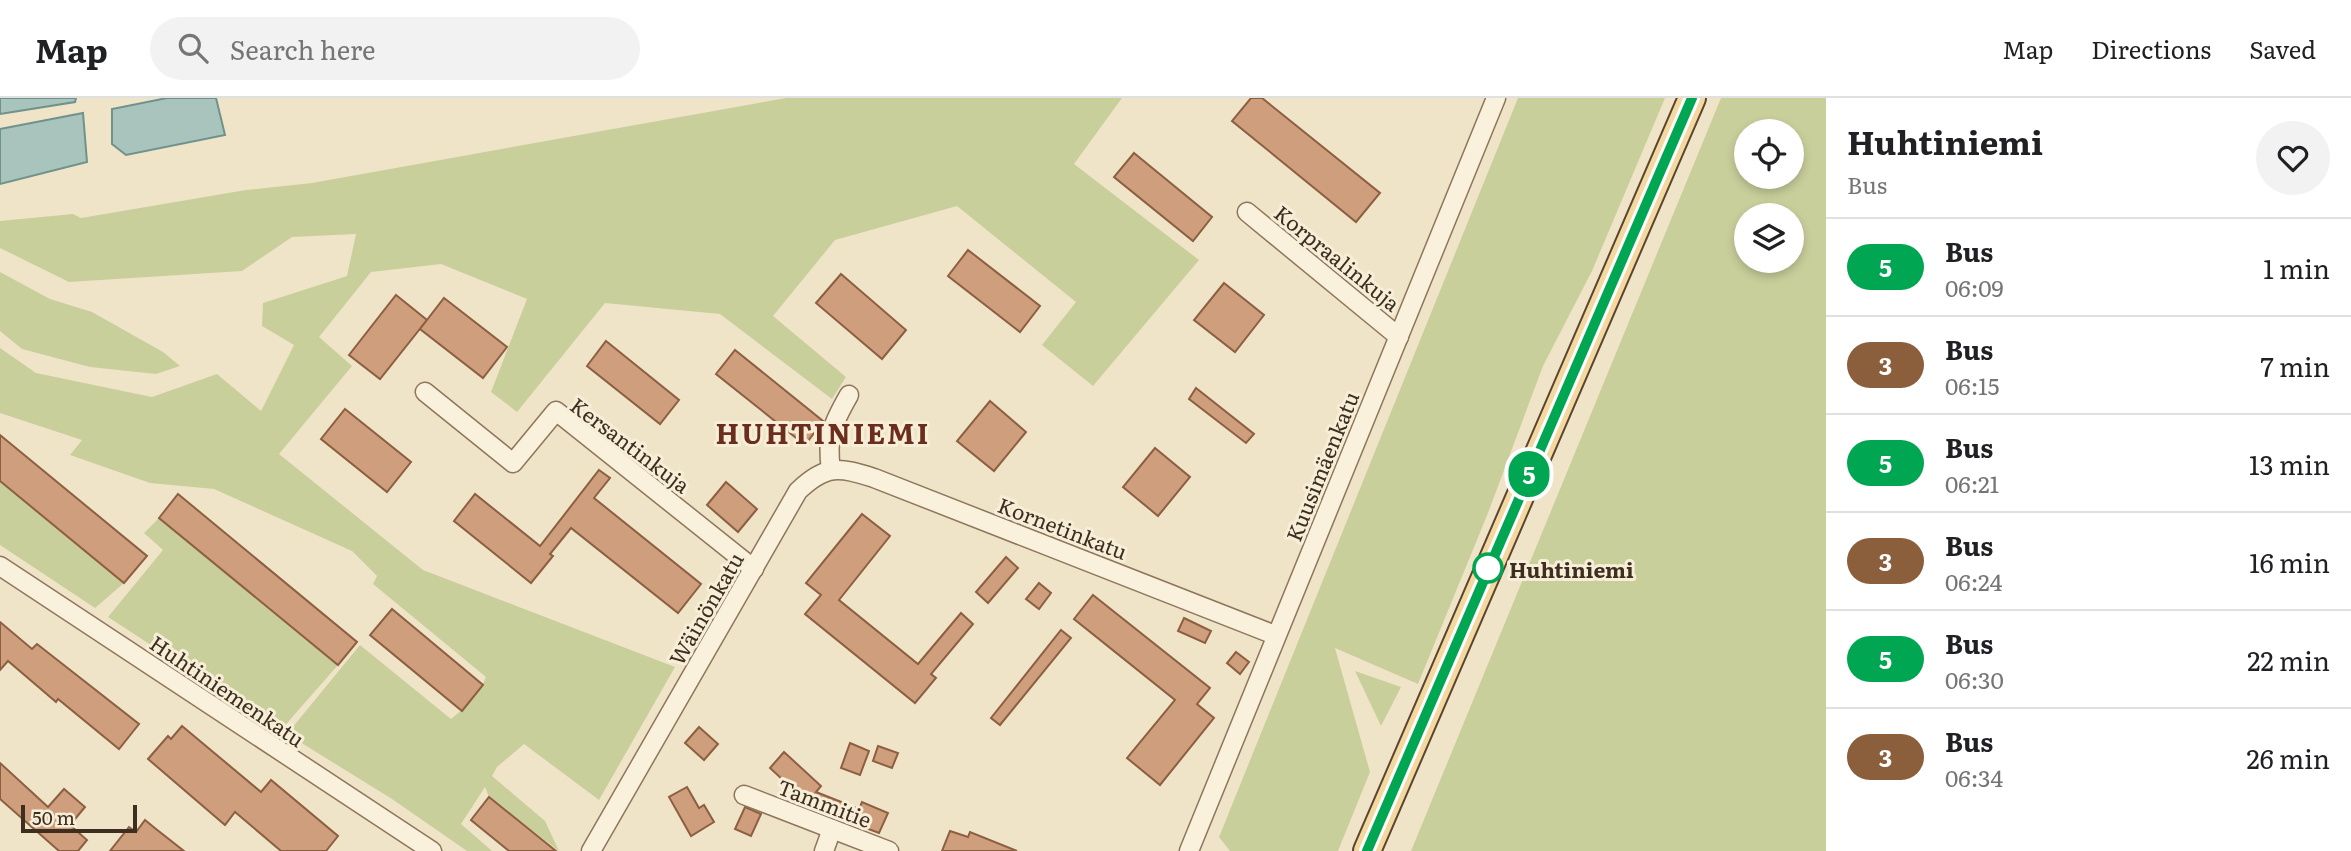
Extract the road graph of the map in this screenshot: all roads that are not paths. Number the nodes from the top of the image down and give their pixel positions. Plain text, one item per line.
1 (1496, 98) edge
2 (1692, 98) edge
3 (1247, 212) dead end
4 (1399, 337) junction
5 (425, 392) dead end
6 (849, 395) dead end
7 (831, 470) junction
8 (0, 566) edge
9 (754, 569) junction
10 (1275, 635) junction
11 (744, 795) dead end
12 (832, 829) junction
13 (432, 851) edge
14 (591, 851) edge
15 (824, 851) edge
16 (889, 851) edge
17 (1189, 851) edge
18 (1367, 851) edge

1 - 4 street, Kuusimäenkatu
2 - 18 main road
3 - 4 street, Korpraalinkuja
4 - 10 street, Kuusimäenkatu
5 - 9 street, Kersantinkuja
6 - 7 street
7 - 9 street, Wäinönkatu
7 - 10 street, Kornetinkatu
8 - 13 street, Huhtiniemenkatu
9 - 14 street, Wäinönkatu
10 - 17 street, Kuusimäenkatu
11 - 12 street, Tammitie
12 - 15 street
12 - 16 street, Tammitie

